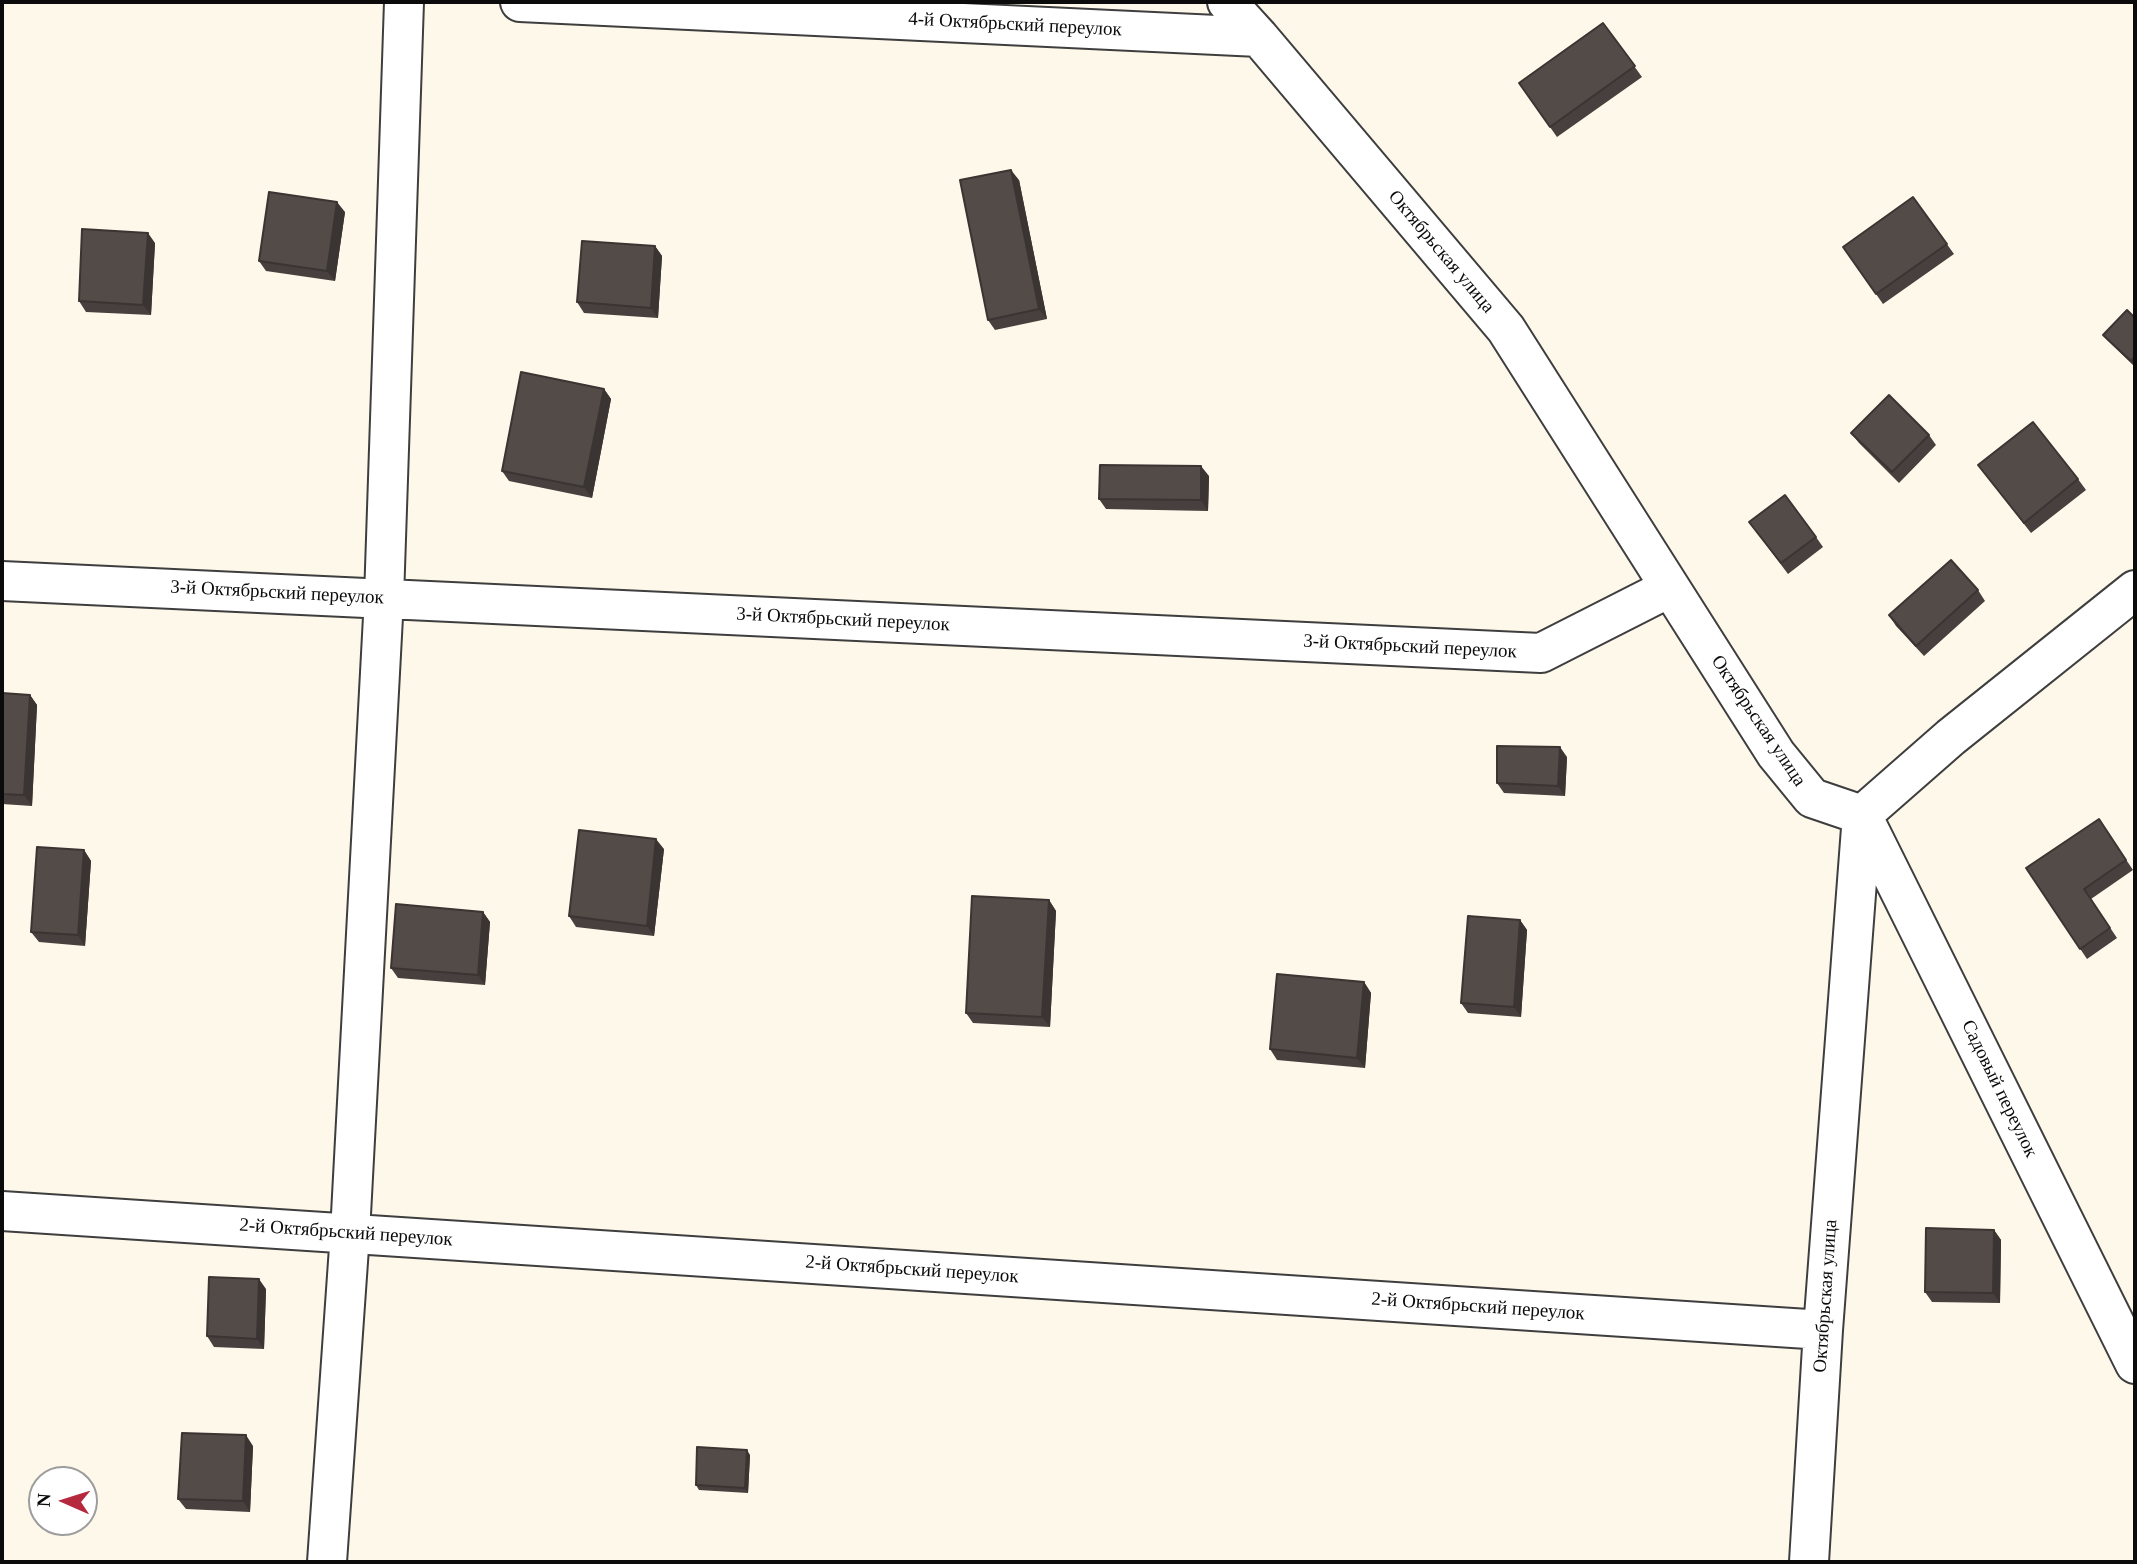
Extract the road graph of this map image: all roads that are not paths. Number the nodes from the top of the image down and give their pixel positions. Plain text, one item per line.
1 (404, 2) edge
2 (520, 2) edge
3 (1227, 2) edge
4 (1259, 37) junction
5 (2, 580) edge
6 (1670, 588) junction
7 (2135, 590) edge
8 (384, 598) junction
9 (1862, 815) junction
10 (2, 1211) edge
11 (350, 1233) junction
12 (1823, 1329) junction
13 (2135, 1364) edge
14 (327, 1562) edge
15 (1808, 1562) edge

1 - 8 street
2 - 4 street, 4-й Октябрьский переулок
3 - 4 street, Октябрьская улица
4 - 6 street, Октябрьская улица
5 - 8 street, 3-й Октябрьский переулок
6 - 8 street, 3-й Октябрьский переулок
6 - 9 street, Октябрьская улица
7 - 9 street
8 - 11 street
9 - 12 street, Октябрьская улица
9 - 13 street, Садовый переулок
10 - 11 street, 2-й Октябрьский переулок
11 - 12 street, 2-й Октябрьский переулок
11 - 14 street
12 - 15 street, Октябрьская улица

